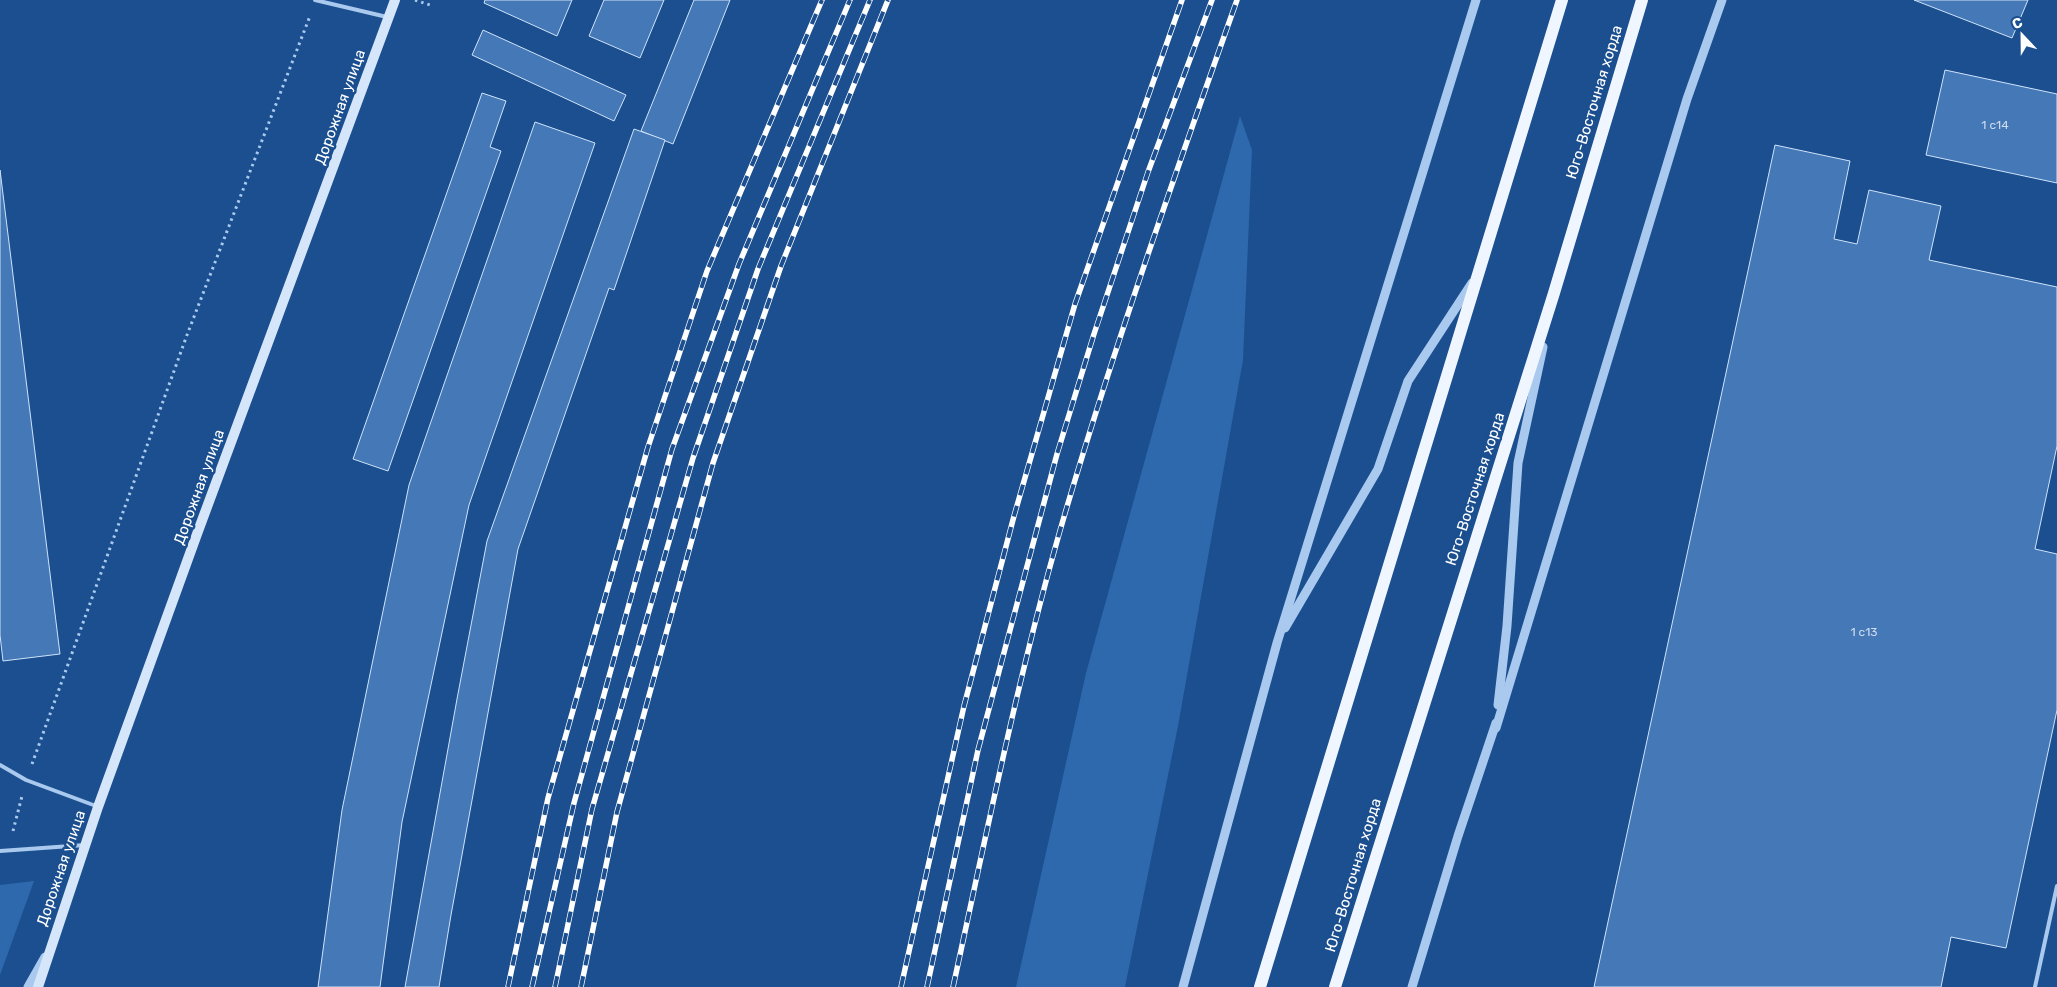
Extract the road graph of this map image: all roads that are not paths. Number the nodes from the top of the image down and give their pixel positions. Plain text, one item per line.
1 (316, 0) edge
2 (395, 0) edge
3 (1476, 0) edge
4 (1562, 0) edge
5 (1642, 0) edge
6 (1722, 0) edge
7 (389, 18) junction
8 (1477, 274) junction
9 (1554, 294) junction
10 (1277, 643) junction
11 (1496, 728) junction
12 (0, 764) edge
13 (98, 807) junction
14 (85, 845) junction
15 (0, 851) edge
16 (2057, 886) edge
17 (49, 951) junction
18 (28, 987) edge
19 (38, 987) edge
20 (1183, 987) edge
21 (1260, 987) edge
22 (1335, 987) edge
23 (1412, 987) edge
24 (2035, 987) edge

1 - 7 lane
2 - 7 main road, Дорожная улица
3 - 10 street
4 - 8 main road
5 - 9 main road, Юго-Восточная хорда
6 - 11 street
7 - 13 main road, Дорожная улица
8 - 10 street
8 - 21 main road
9 - 11 street
9 - 22 main road, Юго-Восточная хорда
10 - 20 street
11 - 23 street
12 - 13 lane
13 - 14 main road, Дорожная улица
14 - 15 lane
14 - 17 main road, Дорожная улица
16 - 24 lane
17 - 18 street
17 - 19 main road, Дорожная улица

